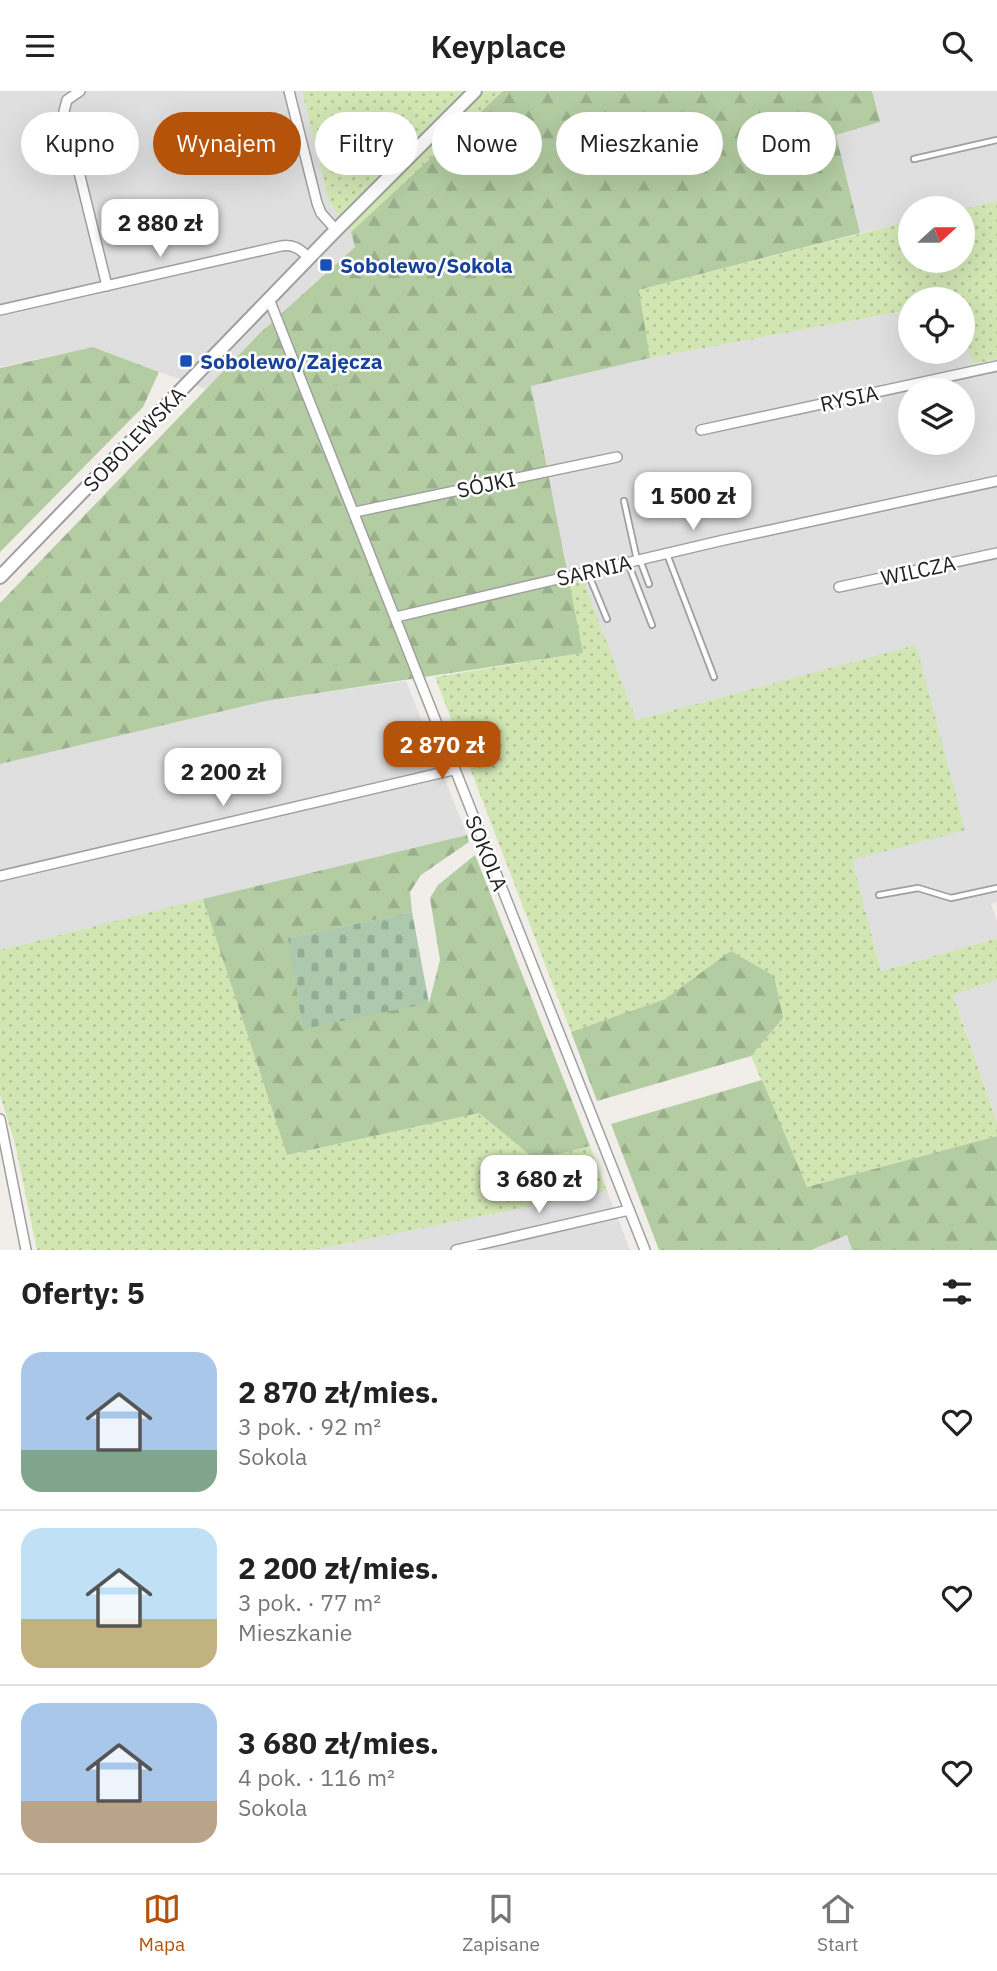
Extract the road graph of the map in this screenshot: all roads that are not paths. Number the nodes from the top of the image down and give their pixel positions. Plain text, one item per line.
1 (80, 91) edge
2 (289, 91) edge
3 (475, 91) edge
4 (997, 140) edge
5 (914, 159) dead end
6 (336, 230) junction
7 (309, 258) junction
8 (107, 286) junction
9 (269, 299) junction
10 (0, 310) edge
11 (997, 366) edge
12 (701, 430) dead end
13 (617, 457) dead end
14 (997, 481) edge
15 (624, 501) dead end
16 (355, 512) junction
17 (667, 553) junction
18 (997, 553) edge
19 (635, 561) junction
20 (588, 572) junction
21 (0, 577) edge
22 (649, 584) dead end
23 (839, 587) dead end
24 (396, 617) junction
25 (607, 619) dead end
26 (652, 625) dead end
27 (714, 677) dead end
28 (453, 770) junction
29 (0, 876) edge
30 (997, 888) edge
31 (879, 895) dead end
32 (0, 1119) edge
33 (629, 1209) junction
34 (26, 1250) edge
35 (456, 1250) edge
36 (645, 1250) edge

1 - 8 street
2 - 6 street
3 - 6 street, SOBOLEWSKA
4 - 5 lane
6 - 7 street, SOBOLEWSKA
7 - 8 street
7 - 9 street, SOBOLEWSKA
8 - 10 street
9 - 16 street, SOKOLA
9 - 21 street, SOBOLEWSKA
11 - 12 street, RYSIA
13 - 16 street, SÓJKI
14 - 17 street, SARNIA
15 - 19 lane
16 - 24 street, SOKOLA
17 - 19 street, SARNIA
17 - 27 lane
18 - 23 street, WILCZA
19 - 20 street, SARNIA
19 - 22 lane
19 - 26 lane
20 - 24 street, SARNIA
20 - 25 lane
24 - 28 street, SOKOLA
28 - 29 street
28 - 33 street, SOKOLA
30 - 31 lane
32 - 34 street
33 - 35 street
33 - 36 street, SOKOLA

